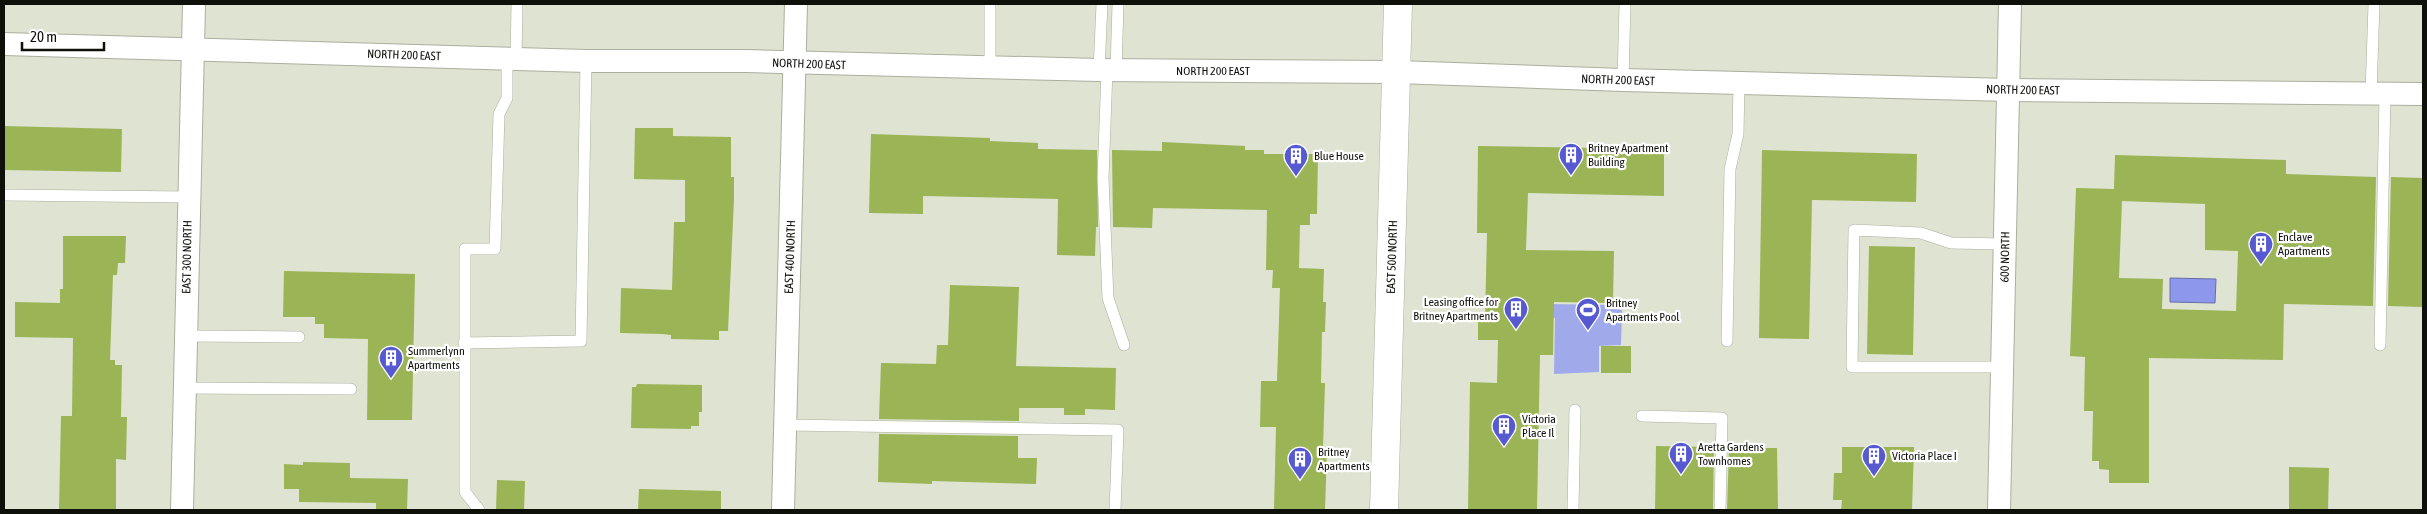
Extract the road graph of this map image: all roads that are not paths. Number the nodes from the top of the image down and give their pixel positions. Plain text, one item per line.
1 (194, 4) edge
2 (517, 4) edge
3 (796, 4) edge
4 (990, 4) edge
5 (1102, 4) edge
6 (1118, 4) edge
7 (1398, 4) edge
8 (1625, 4) edge
9 (2010, 4) edge
10 (2374, 4) edge
11 (4, 44) edge
12 (193, 48) junction
13 (511, 59) junction
14 (586, 61) junction
15 (796, 64) junction
16 (990, 68) junction
17 (1107, 70) junction
18 (1397, 72) junction
19 (1623, 80) junction
20 (1739, 83) junction
21 (2008, 90) junction
22 (2378, 94) junction
23 (2423, 94) edge
24 (4, 195) edge
25 (188, 197) junction
26 (2005, 244) junction
27 (185, 336) junction
28 (299, 337) dead end
29 (1727, 341) dead end
30 (464, 343) junction
31 (1124, 345) dead end
32 (2380, 345) dead end
33 (2002, 367) junction
34 (184, 388) junction
35 (351, 389) dead end
36 (1575, 410) dead end
37 (1642, 416) dead end
38 (785, 425) junction
39 (182, 510) edge
40 (479, 510) edge
41 (782, 510) edge
42 (1115, 510) edge
43 (1384, 510) edge
44 (1573, 510) edge
45 (1720, 510) edge
46 (1999, 510) edge

1 - 12 street, EAST 300 NORTH
2 - 13 lane
3 - 15 street, EAST 400 NORTH
4 - 16 lane
5 - 17 lane
6 - 17 lane
7 - 18 street, EAST 500 NORTH
8 - 19 lane
9 - 21 street, 600 NORTH
10 - 22 lane
11 - 12 street, NORTH 200 EAST
12 - 13 street, NORTH 200 EAST
12 - 25 street, EAST 300 NORTH
13 - 14 street, NORTH 200 EAST
13 - 30 lane
14 - 15 street, NORTH 200 EAST
14 - 30 lane
15 - 16 street, NORTH 200 EAST
15 - 38 street, EAST 400 NORTH
16 - 17 street, NORTH 200 EAST
17 - 18 street, NORTH 200 EAST
17 - 31 lane
18 - 19 street, NORTH 200 EAST
18 - 43 street, EAST 500 NORTH
19 - 20 street, NORTH 200 EAST
20 - 21 street, NORTH 200 EAST
20 - 29 lane
21 - 22 street, NORTH 200 EAST
21 - 26 street, 600 NORTH
22 - 23 street, NORTH 200 EAST
22 - 32 lane
24 - 25 lane
25 - 27 street, EAST 300 NORTH
26 - 33 street, 600 NORTH
26 - 33 lane
27 - 28 lane
27 - 34 street, EAST 300 NORTH
30 - 40 lane
33 - 46 street, 600 NORTH
34 - 35 lane
34 - 39 street, EAST 300 NORTH
36 - 44 lane
37 - 45 lane
38 - 41 street, EAST 400 NORTH
38 - 42 lane

